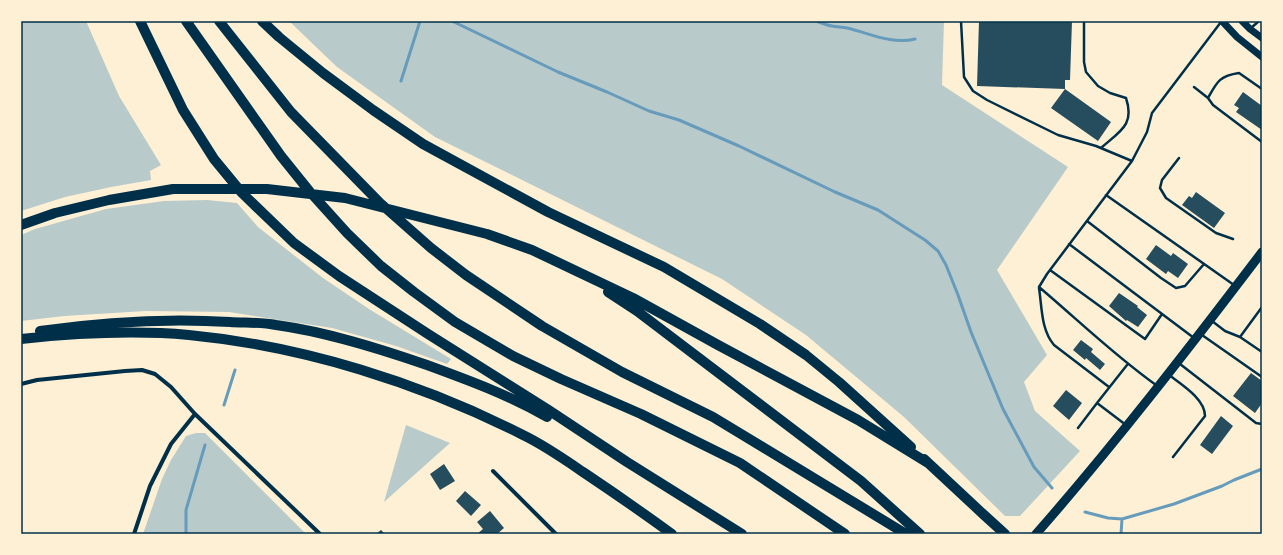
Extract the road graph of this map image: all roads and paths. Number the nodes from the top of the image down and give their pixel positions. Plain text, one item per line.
1 (140, 21) edge
2 (186, 21) edge
3 (219, 21) edge
4 (262, 21) edge
5 (961, 21) edge
6 (1084, 21) edge
7 (1221, 21) edge
8 (1242, 21) edge
9 (1259, 21) edge
10 (1250, 29) junction
11 (1262, 38) edge
12 (1262, 57) edge
13 (1194, 87) dead end
14 (1262, 90) edge
15 (1208, 98) junction
16 (1262, 142) edge
17 (1101, 148) junction
18 (1179, 158) dead end
19 (1132, 160) junction
20 (1106, 195) junction
21 (1087, 221) junction
22 (21, 225) edge
23 (1233, 239) dead end
24 (1069, 244) junction
25 (1262, 252) edge
26 (1204, 264) junction
27 (1050, 270) junction
28 (582, 274) junction
29 (1039, 287) junction
30 (1236, 287) junction
31 (1262, 307) edge
32 (1162, 314) junction
33 (1210, 320) junction
34 (21, 334) edge
35 (1198, 336) junction
36 (1240, 337) junction
37 (21, 339) edge
38 (1262, 352) edge
39 (1178, 362) junction
40 (1127, 365) junction
41 (1168, 374) junction
42 (1262, 377) edge
43 (21, 384) edge
44 (1109, 387) junction
45 (1158, 387) junction
46 (1097, 403) junction
47 (195, 414) junction
48 (1262, 424) edge
49 (1126, 426) junction
50 (1078, 428) dead end
51 (1172, 457) dead end
52 (627, 462) junction
53 (928, 463) junction
54 (493, 470) dead end
55 (134, 534) edge
56 (320, 534) edge
57 (556, 534) edge
58 (672, 534) edge
59 (742, 534) edge
60 (845, 534) edge
61 (906, 534) edge
62 (920, 534) edge
63 (1005, 534) edge
64 (1036, 534) edge

1 - 52 highway
2 - 60 highway
3 - 61 highway
4 - 53 highway
5 - 17 lane
6 - 17 lane
7 - 12 main road
7 - 19 lane
8 - 10 main road
9 - 10 lane
10 - 11 main road
13 - 15 lane
14 - 15 lane
15 - 16 lane
17 - 19 lane
18 - 23 lane
19 - 20 lane
20 - 21 lane
20 - 26 lane
21 - 24 lane
21 - 26 lane
22 - 28 highway
24 - 27 lane
24 - 32 lane
25 - 30 highway
26 - 30 lane
27 - 29 lane
27 - 32 lane
28 - 53 highway
28 - 62 highway
29 - 40 lane
29 - 44 lane
30 - 33 highway
31 - 36 lane
32 - 35 lane
33 - 35 highway
33 - 36 lane
34 - 52 highway
35 - 39 highway
35 - 42 lane
36 - 38 lane
37 - 58 highway
39 - 41 highway
39 - 48 lane
40 - 44 lane
40 - 45 lane
41 - 45 highway
41 - 51 lane
43 - 47 street
44 - 46 lane
45 - 49 highway
46 - 49 lane
46 - 50 lane
47 - 55 street
47 - 56 street
49 - 64 highway
52 - 59 highway
53 - 63 highway
54 - 57 street

